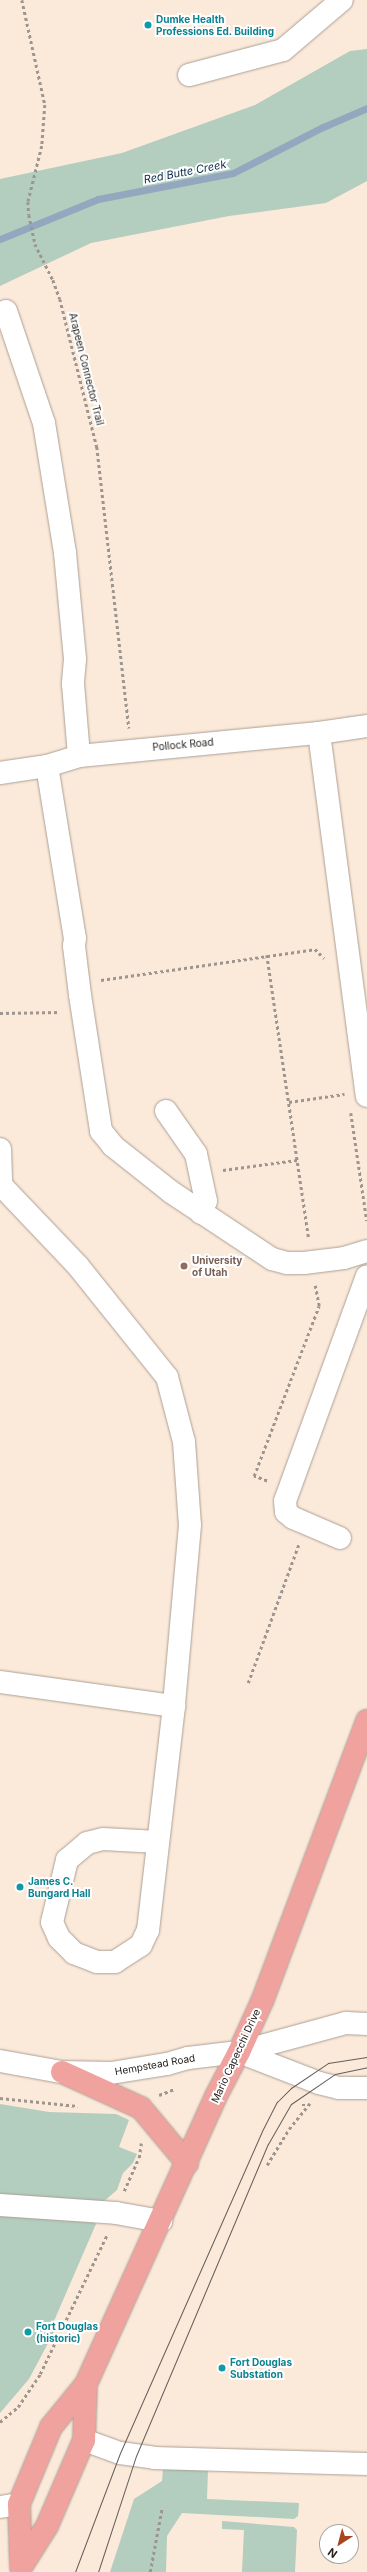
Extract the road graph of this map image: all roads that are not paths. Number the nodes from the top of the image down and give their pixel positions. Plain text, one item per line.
1 (342, 0) edge
2 (189, 75) dead end
3 (6, 311) dead end
4 (367, 726) edge
5 (319, 733) junction
6 (79, 756) junction
7 (47, 766) junction
8 (0, 774) edge
9 (358, 1095) edge
10 (166, 1110) dead end
11 (0, 1149) edge
12 (1, 1184) edge
13 (201, 1213) junction
14 (367, 1251) edge
15 (367, 1276) edge
16 (340, 1538) dead end
17 (0, 1682) edge
18 (174, 1706) junction
19 (367, 1721) edge
20 (158, 1842) junction
21 (367, 2024) edge
22 (239, 2052) junction
23 (0, 2061) edge
24 (62, 2072) junction
25 (367, 2088) edge
26 (187, 2164) junction
27 (0, 2205) edge
28 (161, 2221) junction
29 (86, 2384) junction
30 (84, 2440) junction
31 (367, 2464) edge
32 (10, 2506) edge
33 (20, 2568) edge

1 - 2 street
3 - 6 street
4 - 5 street, Pollock Road
5 - 6 street, Pollock Road
5 - 9 street
6 - 7 street, Pollock Road
7 - 8 street, Pollock Road
7 - 13 street
10 - 13 street
11 - 12 street
12 - 18 street
13 - 14 street
15 - 16 street
17 - 18 street
18 - 20 street
19 - 22 main road, Mario Capecchi Drive
20 - 20 street
21 - 22 street, Hempstead Road
22 - 24 street, Hempstead Road
22 - 25 street
22 - 26 main road, Mario Capecchi Drive
23 - 24 street, Hempstead Road
24 - 26 main road
26 - 28 main road, Mario Capecchi Drive
27 - 28 street
28 - 29 main road, Mario Capecchi Drive
29 - 30 main road, Mario Capecchi Drive
29 - 32 main road, Mario Capecchi Drive
30 - 31 street
30 - 33 main road, Mario Capecchi Drive
32 - 33 main road, Mario Capecchi Drive

